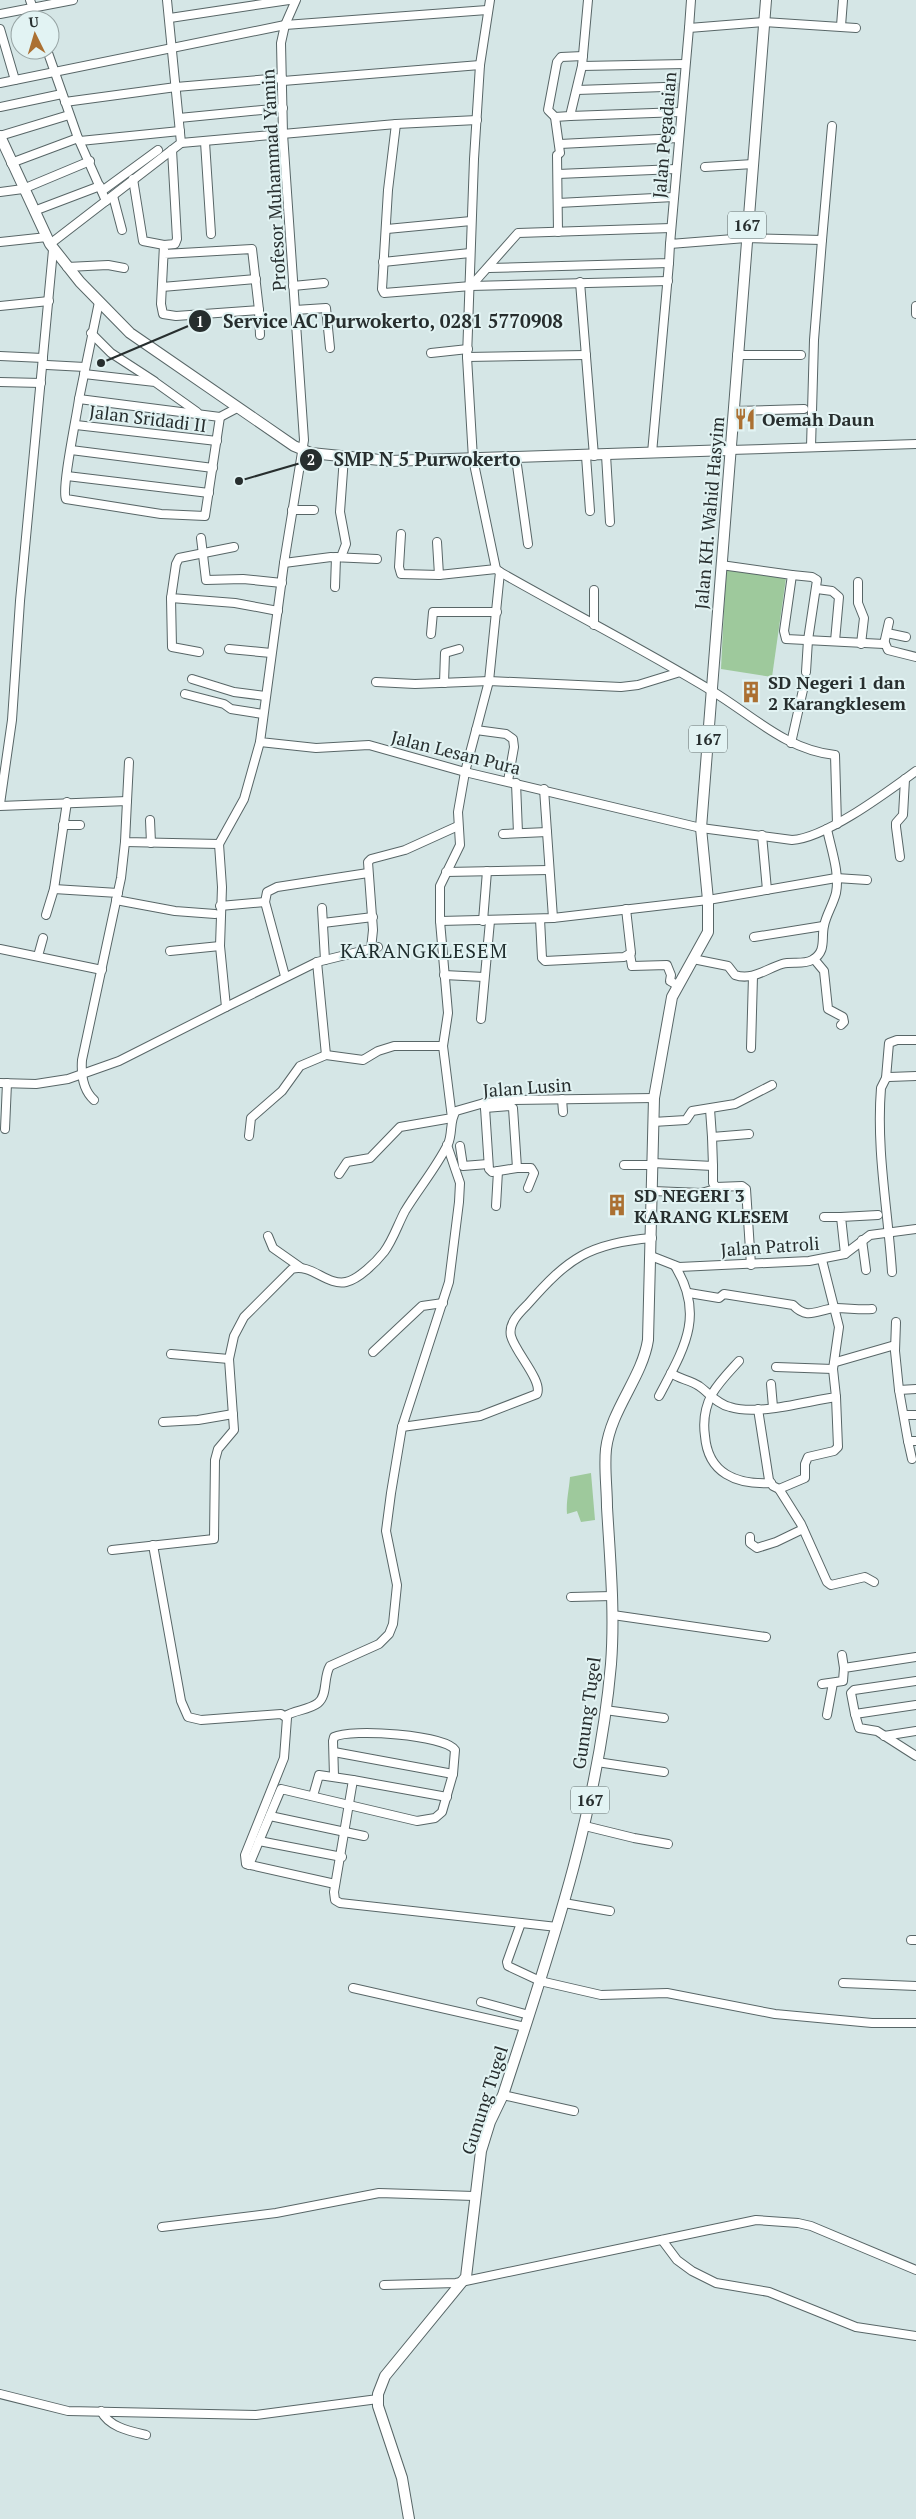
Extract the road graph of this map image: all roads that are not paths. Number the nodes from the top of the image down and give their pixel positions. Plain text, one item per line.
1 (73, 0) edge
2 (167, 0) edge
3 (289, 0) edge
4 (296, 0) edge
5 (490, 0) edge
6 (588, 0) edge
7 (691, 0) edge
8 (766, 0) edge
9 (843, 0) edge
10 (32, 4) edge
11 (487, 10) junction
12 (0, 14) edge
13 (170, 18) junction
14 (764, 22) junction
15 (286, 25) junction
16 (841, 26) junction
17 (689, 28) junction
18 (856, 28) dead end
19 (0, 29) edge
20 (171, 50) junction
21 (583, 56) junction
22 (50, 60) edge
23 (685, 64) junction
24 (480, 65) junction
25 (582, 66) junction
26 (53, 71) junction
27 (283, 79) junction
28 (15, 80) junction
29 (0, 83) edge
30 (176, 87) junction
31 (664, 87) tunnel mouth
32 (576, 90) junction
33 (62, 94) junction
34 (65, 102) junction
35 (0, 107) edge
36 (283, 108) junction
37 (681, 112) junction
38 (69, 114) junction
39 (570, 116) junction
40 (555, 117) junction
41 (179, 118) junction
42 (476, 120) junction
43 (396, 124) junction
44 (832, 126) dead end
45 (180, 131) junction
46 (283, 134) junction
47 (0, 137) edge
48 (679, 138) junction
49 (79, 139) junction
50 (205, 142) junction
51 (181, 143) junction
52 (560, 144) junction
53 (158, 150) dead end
54 (172, 150) junction
55 (90, 161) junction
56 (11, 163) junction
57 (754, 164) junction
58 (705, 166) dead end
59 (676, 169) junction
60 (130, 171) junction
61 (558, 174) junction
62 (134, 178) junction
63 (101, 188) junction
64 (23, 189) junction
65 (0, 192) edge
66 (674, 197) junction
67 (110, 198) junction
68 (558, 203) junction
69 (34, 211) junction
70 (470, 221) junction
71 (671, 228) junction
72 (387, 229) junction
73 (122, 230) dead end
74 (558, 232) junction
75 (211, 234) dead end
76 (746, 238) junction
77 (822, 240) junction
78 (0, 242) edge
79 (50, 244) junction
80 (670, 244) junction
81 (164, 250) junction
82 (470, 253) junction
83 (383, 262) junction
84 (669, 263) junction
85 (67, 267) junction
86 (124, 268) dead end
87 (489, 268) junction
88 (256, 279) junction
89 (668, 280) junction
90 (580, 282) junction
91 (324, 283) dead end
92 (471, 283) junction
93 (293, 286) junction
94 (162, 287) junction
95 (49, 301) junction
96 (99, 302) junction
97 (0, 306) edge
98 (916, 306) edge
99 (259, 310) junction
100 (295, 310) junction
101 (916, 314) edge
102 (91, 334) junction
103 (260, 335) dead end
104 (330, 348) dead end
105 (468, 353) junction
106 (431, 354) dead end
107 (586, 355) junction
108 (737, 355) junction
109 (801, 355) dead end
110 (0, 356) edge
111 (45, 362) junction
112 (85, 370) junction
113 (0, 382) edge
114 (155, 382) junction
115 (41, 383) junction
116 (80, 399) junction
117 (237, 408) junction
118 (804, 409) dead end
119 (734, 411) junction
120 (200, 414) junction
121 (220, 417) junction
122 (76, 424) junction
123 (217, 441) junction
124 (916, 444) edge
125 (811, 447) junction
126 (71, 450) junction
127 (303, 450) junction
128 (730, 450) junction
129 (652, 453) junction
130 (606, 455) junction
131 (590, 456) junction
132 (344, 457) junction
133 (516, 458) junction
134 (473, 459) junction
135 (213, 468) junction
136 (67, 476) junction
137 (209, 493) junction
138 (292, 510) junction
139 (314, 510) dead end
140 (590, 511) dead end
141 (610, 522) dead end
142 (401, 534) dead end
143 (201, 538) dead end
144 (437, 542) dead end
145 (528, 544) dead end
146 (234, 547) dead end
147 (201, 552) junction
148 (339, 557) junction
149 (377, 559) dead end
150 (284, 563) junction
151 (721, 565) junction
152 (498, 571) junction
153 (439, 575) junction
154 (792, 575) junction
155 (858, 582) dead end
156 (282, 583) junction
157 (335, 587) dead end
158 (817, 589) junction
159 (594, 590) dead end
160 (171, 598) junction
161 (278, 611) junction
162 (497, 612) junction
163 (889, 622) dead end
164 (594, 626) junction
165 (887, 633) junction
166 (431, 634) dead end
167 (906, 637) dead end
168 (808, 640) junction
169 (834, 642) junction
170 (885, 643) junction
171 (861, 644) junction
172 (229, 649) dead end
173 (459, 649) dead end
174 (199, 652) dead end
175 (271, 654) junction
176 (916, 658) edge
177 (806, 672) dead end
178 (677, 673) junction
179 (192, 679) dead end
180 (489, 680) junction
181 (805, 681) dead end
182 (376, 682) dead end
183 (444, 683) junction
184 (712, 691) junction
185 (185, 694) dead end
186 (265, 696) junction
187 (263, 714) junction
188 (476, 730) junction
189 (260, 742) junction
190 (791, 743) junction
191 (129, 762) dead end
192 (916, 771) edge
193 (465, 772) junction
194 (905, 780) junction
195 (508, 781) junction
196 (516, 783) junction
197 (544, 789) junction
198 (127, 801) junction
199 (67, 802) junction
200 (0, 805) edge
201 (150, 820) dead end
202 (837, 824) junction
203 (63, 825) junction
204 (80, 825) dead end
205 (454, 828) junction
206 (701, 828) junction
207 (827, 829) junction
208 (546, 832) junction
209 (518, 833) junction
210 (503, 834) dead end
211 (762, 835) junction
212 (223, 837) junction
213 (125, 842) junction
214 (151, 843) junction
215 (900, 857) dead end
216 (548, 870) junction
217 (487, 871) junction
218 (446, 872) junction
219 (368, 873) junction
220 (836, 878) junction
221 (867, 880) dead end
222 (54, 889) junction
223 (767, 890) junction
224 (117, 897) junction
225 (708, 900) junction
226 (265, 902) junction
227 (220, 906) junction
228 (322, 908) dead end
229 (626, 910) junction
230 (215, 914) dead end
231 (46, 915) dead end
232 (373, 917) junction
233 (552, 918) junction
234 (540, 920) junction
235 (440, 921) junction
236 (486, 921) junction
237 (323, 923) junction
238 (823, 926) junction
239 (43, 938) dead end
240 (754, 938) dead end
241 (220, 946) junction
242 (0, 948) edge
243 (170, 951) dead end
244 (630, 954) junction
245 (38, 956) junction
246 (693, 958) junction
247 (814, 959) junction
248 (321, 961) junction
249 (102, 970) junction
250 (444, 975) junction
251 (284, 976) junction
252 (753, 976) junction
253 (484, 977) junction
254 (677, 985) junction
255 (226, 1007) junction
256 (668, 1018) joint
257 (481, 1019) dead end
258 (841, 1025) dead end
259 (916, 1040) edge
260 (443, 1046) junction
261 (751, 1048) dead end
262 (326, 1055) junction
263 (81, 1075) junction
264 (916, 1076) edge
265 (886, 1078) junction
266 (3, 1083) edge
267 (772, 1085) dead end
268 (654, 1098) junction
269 (562, 1099) junction
270 (94, 1100) dead end
271 (485, 1106) junction
272 (710, 1109) junction
273 (563, 1112) dead end
274 (452, 1118) junction
275 (652, 1122) junction
276 (5, 1129) dead end
277 (750, 1134) dead end
278 (249, 1136) dead end
279 (712, 1137) junction
280 (448, 1145) junction
281 (460, 1146) dead end
282 (488, 1164) junction
283 (653, 1164) junction
284 (624, 1165) dead end
285 (713, 1166) junction
286 (517, 1168) junction
287 (498, 1171) junction
288 (339, 1174) dead end
289 (528, 1188) dead end
290 (719, 1188) junction
291 (653, 1191) junction
292 (496, 1206) dead end
293 (878, 1214) dead end
294 (824, 1217) dead end
295 (840, 1217) junction
296 (916, 1229) edge
297 (890, 1232) junction
298 (268, 1236) dead end
299 (652, 1238) junction
300 (862, 1240) junction
301 (845, 1254) junction
302 (652, 1256) junction
303 (822, 1260) junction
304 (751, 1265) junction
305 (675, 1266) junction
306 (300, 1267) junction
307 (866, 1270) dead end
308 (892, 1272) dead end
309 (689, 1293) junction
310 (443, 1303) junction
311 (834, 1308) junction
312 (872, 1309) dead end
313 (896, 1322) dead end
314 (895, 1345) junction
315 (373, 1352) dead end
316 (170, 1354) dead end
317 (229, 1358) junction
318 (739, 1361) dead end
319 (776, 1366) dead end
320 (834, 1366) junction
321 (671, 1373) junction
322 (771, 1384) dead end
323 (916, 1389) edge
324 (899, 1390) junction
325 (659, 1396) dead end
326 (711, 1396) junction
327 (836, 1397) junction
328 (773, 1407) junction
329 (758, 1409) junction
330 (233, 1414) junction
331 (916, 1415) edge
332 (904, 1416) junction
333 (163, 1422) dead end
334 (402, 1427) junction
335 (912, 1441) edge
336 (912, 1459) dead end
337 (771, 1483) junction
338 (780, 1489) junction
339 (803, 1529) junction
340 (750, 1537) dead end
341 (153, 1545) junction
342 (112, 1550) dead end
343 (874, 1582) dead end
344 (571, 1596) dead end
345 (612, 1596) junction
346 (613, 1616) junction
347 (766, 1637) dead end
348 (842, 1655) dead end
349 (916, 1656) edge
350 (844, 1668) junction
351 (916, 1681) edge
352 (833, 1683) junction
353 (822, 1684) dead end
354 (916, 1705) edge
355 (605, 1710) junction
356 (855, 1714) junction
357 (827, 1715) dead end
358 (285, 1716) junction
359 (664, 1718) dead end
360 (916, 1731) edge
361 (884, 1736) junction
362 (334, 1752) junction
363 (916, 1756) edge
364 (596, 1762) junction
365 (664, 1772) dead end
366 (453, 1774) junction
367 (334, 1776) junction
368 (354, 1780) junction
369 (313, 1796) junction
370 (447, 1797) junction
371 (350, 1804) junction
372 (270, 1816) junction
373 (584, 1826) junction
374 (346, 1832) junction
375 (364, 1836) dead end
376 (259, 1841) junction
377 (668, 1844) dead end
378 (342, 1857) junction
379 (249, 1865) junction
380 (335, 1884) junction
381 (564, 1903) junction
382 (610, 1911) dead end
383 (521, 1923) junction
384 (556, 1927) junction
385 (540, 1981) junction
386 (843, 1983) dead end
387 (916, 1986) edge
388 (353, 1988) dead end
389 (481, 2002) dead end
390 (529, 2015) junction
391 (916, 2023) edge
392 (525, 2027) junction
393 (503, 2095) junction
394 (574, 2111) dead end
395 (474, 2196) junction
396 (162, 2227) dead end
397 (662, 2240) junction
398 (916, 2270) edge
399 (463, 2282) junction
400 (384, 2286) dead end
401 (916, 2336) edge
402 (0, 2394) edge
403 (378, 2399) junction
404 (101, 2411) junction
405 (146, 2435) dead end
406 (409, 2519) edge

1 - 10 street
2 - 13 street
3 - 13 street
4 - 15 street, Profesor Muhammad Yamin
5 - 11 street
6 - 21 street
7 - 17 street, Jalan Pegadaian
8 - 14 main road, Jalan KH. Wahid Hasyim / 167
9 - 16 street
10 - 12 street
11 - 15 street
11 - 24 street
13 - 20 street
14 - 16 street
14 - 17 street
14 - 57 main road, Jalan KH. Wahid Hasyim / 167
15 - 20 street
15 - 27 street, Profesor Muhammad Yamin
16 - 18 street
17 - 23 street, Jalan Pegadaian
19 - 28 street
20 - 26 street
20 - 30 street
21 - 25 street
21 - 40 street
22 - 26 street
23 - 25 street
23 - 37 street, Jalan Pegadaian
24 - 27 street
24 - 42 street
25 - 32 street
26 - 28 street
26 - 33 street
27 - 30 street
27 - 36 street, Profesor Muhammad Yamin
28 - 29 street
30 - 34 street
30 - 41 street
31 - 32 street
32 - 39 street
33 - 34 street
33 - 35 street
34 - 38 street
36 - 41 street
36 - 46 street, Profesor Muhammad Yamin
37 - 39 street
37 - 48 street, Jalan Pegadaian
38 - 47 street
38 - 49 street
39 - 40 street
40 - 52 street
41 - 45 street
42 - 43 street
42 - 70 street
43 - 46 street
43 - 72 street
44 - 77 street
45 - 49 street
45 - 51 street
46 - 50 street
46 - 93 street, Profesor Muhammad Yamin
47 - 56 main road
48 - 52 street
48 - 59 street, Jalan Pegadaian
49 - 55 street
49 - 56 street
50 - 51 street
50 - 75 street
51 - 54 street
52 - 61 street
53 - 60 street
54 - 62 street
54 - 81 street
55 - 63 street
55 - 64 street
56 - 64 main road
57 - 58 street
57 - 76 main road, Jalan KH. Wahid Hasyim / 167
59 - 61 street
59 - 66 street, Jalan Pegadaian
60 - 62 street
60 - 63 street
61 - 68 street
62 - 67 street
62 - 81 street
63 - 67 street
63 - 69 street
64 - 65 street
64 - 69 main road
66 - 68 street
66 - 71 street, Jalan Pegadaian
67 - 73 street
67 - 79 street
68 - 74 street
69 - 79 main road
70 - 72 street
70 - 82 street
71 - 74 street
71 - 80 street, Jalan Pegadaian
72 - 83 street
74 - 87 street
76 - 77 street
76 - 80 street
76 - 108 main road, Jalan KH. Wahid Hasyim / 167
77 - 125 street
78 - 79 street
79 - 85 main road
79 - 95 street
80 - 84 street, Jalan Pegadaian
81 - 88 street
81 - 94 street
82 - 83 street
82 - 92 street
83 - 92 street
84 - 87 street
84 - 89 street, Jalan Pegadaian
85 - 86 street
85 - 96 main road
87 - 92 street
88 - 94 street
88 - 99 street
89 - 90 street
89 - 129 street, Jalan Pegadaian
90 - 92 street
90 - 107 street
91 - 93 street
92 - 105 street
93 - 100 street, Profesor Muhammad Yamin
94 - 99 street
95 - 97 street
95 - 111 street
96 - 102 street
96 - 117 main road
98 - 101 street
99 - 103 street
100 - 104 street
100 - 127 street, Profesor Muhammad Yamin
102 - 112 street
102 - 114 street
105 - 106 street
105 - 107 street
105 - 134 street
107 - 131 street
108 - 109 street
108 - 119 main road, Jalan KH. Wahid Hasyim / 167
110 - 111 street
111 - 112 street
111 - 115 street
112 - 114 street
112 - 116 street
113 - 115 street
114 - 120 street
115 - 200 street
116 - 120 street
116 - 122 street
117 - 121 street
117 - 127 main road
118 - 119 street
119 - 128 main road, Jalan KH. Wahid Hasyim / 167
120 - 121 street
121 - 123 street
122 - 123 street, Jalan Sridadi II
122 - 126 street
123 - 135 street
124 - 125 street
125 - 128 street
126 - 135 street
126 - 136 street
127 - 132 main road
127 - 138 street
128 - 129 main road
128 - 151 main road, Jalan KH. Wahid Hasyim / 167
129 - 130 main road
130 - 131 main road
130 - 141 street
131 - 133 main road
131 - 140 street
132 - 134 main road
132 - 148 street
133 - 134 main road
133 - 145 street
134 - 152 street
135 - 137 street
136 - 137 street
136 - 137 street
138 - 139 street
138 - 150 street
142 - 153 street
143 - 147 street
144 - 153 street
146 - 147 street
147 - 156 street
147 - 160 street
148 - 149 street
148 - 150 street
148 - 157 street
150 - 156 street
151 - 154 street
151 - 184 main road, Jalan KH. Wahid Hasyim / 167
152 - 153 street
152 - 162 street
152 - 164 street
154 - 158 street
154 - 168 street
155 - 171 street
156 - 161 street
158 - 168 street
158 - 169 street
159 - 164 street
160 - 161 street
160 - 174 street
161 - 175 street
162 - 166 street
162 - 180 street
163 - 165 street
164 - 178 street
165 - 167 street
165 - 170 street
168 - 169 street
168 - 177 street
169 - 171 street
170 - 171 street
170 - 176 street
172 - 175 street
173 - 183 street
175 - 186 street
178 - 180 street
178 - 184 street
179 - 186 street
180 - 183 street
180 - 188 street
181 - 190 street
182 - 183 street
184 - 190 street
184 - 206 main road, Jalan KH. Wahid Hasyim / 167
185 - 187 street
186 - 187 street
187 - 189 street
188 - 193 street
188 - 195 street
189 - 193 street, Jalan Lesan Pura
189 - 212 street
190 - 202 street
191 - 198 street
192 - 194 street, Jalan Lesan Pura
193 - 195 street, Jalan Lesan Pura
193 - 205 street
194 - 202 street, Jalan Lesan Pura
194 - 215 street
195 - 196 street, Jalan Lesan Pura
196 - 197 street, Jalan Lesan Pura
196 - 209 street
197 - 206 street, Jalan Lesan Pura
197 - 208 street
198 - 199 street
198 - 213 street
199 - 200 street
199 - 203 street
201 - 214 street
202 - 207 street, Jalan Lesan Pura
203 - 204 street
203 - 222 street
205 - 218 street
205 - 219 street
206 - 211 street, Jalan Lesan Pura
206 - 225 main road, Jalan KH. Wahid Hasyim / 167
207 - 211 street, Jalan Lesan Pura
207 - 220 street
208 - 209 street
208 - 216 street
209 - 210 street
211 - 223 street
212 - 214 street
212 - 227 street
213 - 214 street
213 - 224 street
216 - 217 street
216 - 233 street
217 - 218 street
217 - 236 street
218 - 235 street
219 - 226 street
219 - 232 street
220 - 221 street
220 - 223 street
220 - 238 street
222 - 224 street
222 - 231 street
223 - 225 street
224 - 230 street
224 - 249 street
225 - 229 street
225 - 246 main road, Jalan KH. Wahid Hasyim / 167
226 - 227 street
226 - 251 street
227 - 241 street
228 - 237 street
229 - 233 street
229 - 244 street
232 - 237 street
232 - 248 street
233 - 234 street
234 - 236 street
234 - 244 street
235 - 236 street
235 - 250 street
236 - 253 street
237 - 248 street
238 - 240 street
238 - 247 street
239 - 245 street
241 - 243 street
241 - 255 street
242 - 245 street
244 - 254 street
245 - 249 street
246 - 252 street
246 - 254 main road, Jalan KH. Wahid Hasyim / 167
247 - 252 street
247 - 258 street
248 - 251 street
248 - 262 street
249 - 263 street
250 - 253 street
250 - 260 street
251 - 255 street
252 - 261 street
253 - 257 street
254 - 256 main road, Jalan KH. Wahid Hasyim / 167
255 - 263 street
256 - 268 main road, Gunung Tugel / 167
259 - 265 street
260 - 262 street
260 - 274 street
262 - 278 street
263 - 266 street
263 - 270 street
264 - 265 street
265 - 297 street
266 - 276 street
267 - 272 street
268 - 269 street, Jalan Lusin
268 - 275 main road, Gunung Tugel / 167
269 - 271 street, Jalan Lusin
269 - 273 street
271 - 274 street, Jalan Lusin
271 - 282 street
271 - 286 street
272 - 275 street
272 - 279 street
274 - 280 street
274 - 288 street, Jalan Lusin
275 - 283 main road, Gunung Tugel / 167
277 - 279 street
279 - 285 street
280 - 306 street
280 - 310 street
281 - 282 street
282 - 287 street
283 - 284 street
283 - 285 street
283 - 291 main road, Gunung Tugel / 167
285 - 290 street
286 - 287 street
286 - 289 street
287 - 292 street
290 - 291 street
290 - 304 street
291 - 299 main road, Gunung Tugel / 167
293 - 295 street
294 - 295 street
295 - 301 street
296 - 297 street, Jalan Patroli
297 - 300 street, Jalan Patroli
297 - 308 street
298 - 306 street
299 - 302 main road, Gunung Tugel / 167
299 - 334 street
300 - 301 street, Jalan Patroli
300 - 307 street
301 - 303 street, Jalan Patroli
302 - 305 street, Jalan Patroli
302 - 345 main road, Gunung Tugel / 167
303 - 304 street, Jalan Patroli
303 - 311 street
304 - 305 street, Jalan Patroli
305 - 309 street
306 - 317 street
309 - 311 street
309 - 321 street
310 - 315 street
310 - 334 street
311 - 312 street
311 - 320 street
313 - 314 street
314 - 320 street
314 - 324 street
316 - 317 street
317 - 330 street
318 - 326 street
319 - 320 street
320 - 327 street
321 - 325 street
321 - 326 street
322 - 328 street
323 - 324 street
324 - 332 street
326 - 329 street
326 - 337 street
327 - 328 street
327 - 338 street
328 - 329 street
329 - 337 street
330 - 333 street
330 - 341 street
331 - 332 street
332 - 335 street
334 - 358 street
335 - 336 street
337 - 338 street
338 - 339 street
339 - 340 street
339 - 343 street
341 - 342 street
341 - 358 street
344 - 345 street
345 - 346 main road, Gunung Tugel / 167
346 - 347 street
346 - 355 main road, Gunung Tugel / 167
348 - 350 street
349 - 350 street
350 - 352 street
351 - 356 street
352 - 353 street
352 - 357 street
354 - 356 street
355 - 359 street
355 - 364 main road, Gunung Tugel / 167
356 - 361 street
358 - 379 street
360 - 361 street
361 - 363 street
362 - 366 street
362 - 366 street
362 - 367 street
364 - 365 street
364 - 373 main road, Gunung Tugel / 167
366 - 370 street
367 - 368 street
367 - 369 street
368 - 370 street
368 - 371 street
369 - 371 street
369 - 372 street
370 - 371 street
371 - 374 street
372 - 374 street
372 - 376 street
373 - 377 street
373 - 381 main road, Gunung Tugel / 167
374 - 375 street
374 - 378 street
376 - 378 street
376 - 379 street
378 - 380 street
379 - 380 street
380 - 383 street
381 - 382 street
381 - 384 main road, Gunung Tugel / 167
383 - 384 street
383 - 385 street
384 - 385 main road, Gunung Tugel / 167
385 - 390 main road, Gunung Tugel / 167
385 - 391 street
386 - 387 street
388 - 392 street
389 - 390 street
390 - 392 main road, Gunung Tugel / 167
392 - 393 main road, Gunung Tugel / 167
393 - 394 street
393 - 395 main road, Gunung Tugel / 167
395 - 396 street
395 - 399 main road, Gunung Tugel / 167
397 - 398 street
397 - 399 street
397 - 401 street
399 - 400 street
399 - 403 main road, Gunung Tugel / 167
402 - 404 street
403 - 404 street
403 - 406 main road, Gunung Tugel / 167
404 - 405 street

